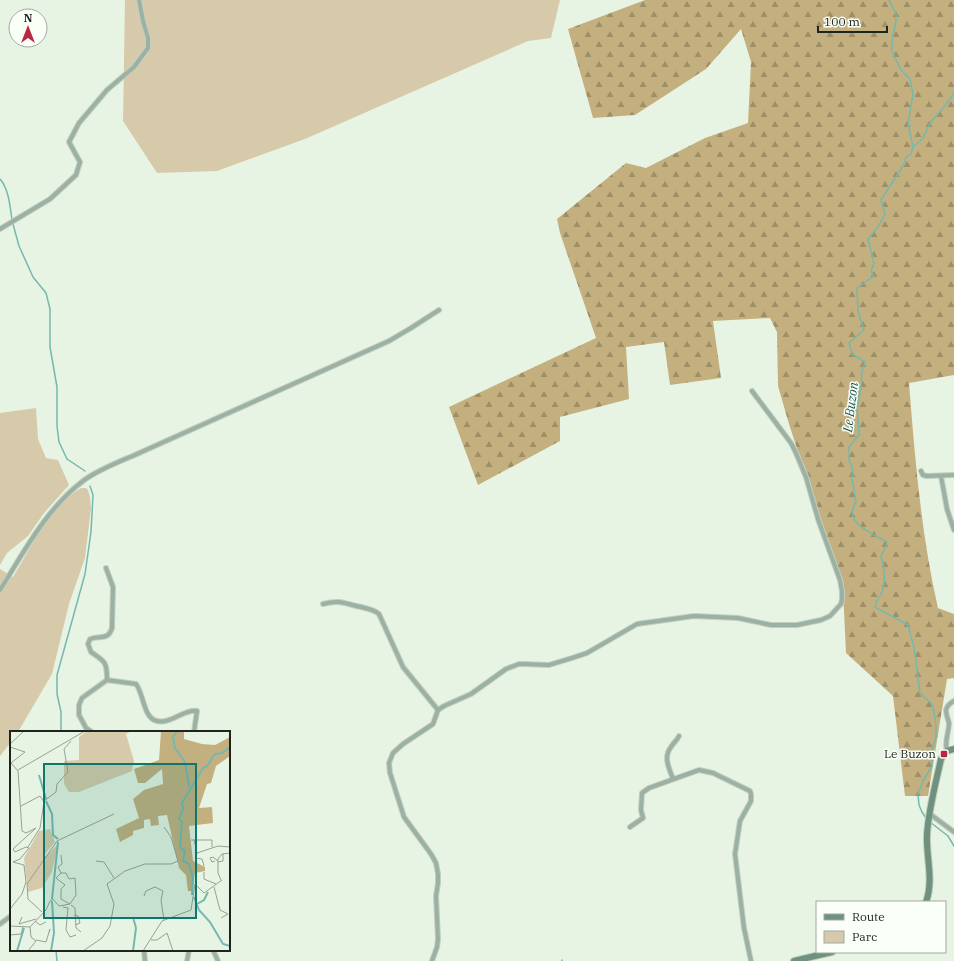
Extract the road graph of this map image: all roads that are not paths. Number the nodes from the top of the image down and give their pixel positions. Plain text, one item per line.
1 (139, 0) edge
2 (0, 229) edge
3 (439, 310) dead end
4 (752, 391) dead end
5 (921, 471) dead end
6 (954, 475) edge
7 (941, 476) junction
8 (954, 530) edge
9 (106, 568) dead end
10 (0, 590) edge
11 (323, 604) dead end
12 (107, 680) junction
13 (954, 701) edge
14 (438, 710) junction
15 (90, 731) edge
16 (194, 731) edge
17 (679, 736) dead end
18 (954, 749) edge
19 (947, 751) junction
20 (673, 779) junction
21 (929, 818) junction
22 (630, 827) dead end
23 (954, 832) edge
24 (926, 901) edge
25 (10, 917) edge
26 (0, 924) edge
27 (144, 951) edge
28 (189, 951) edge
29 (213, 951) edge
30 (828, 953) edge
31 (145, 961) edge
32 (187, 961) edge
33 (218, 961) edge
34 (432, 961) edge
35 (751, 961) edge
36 (794, 961) edge

1 - 2 street
3 - 10 street
4 - 14 street
5 - 7 street
6 - 7 street
7 - 8 street
9 - 12 street
11 - 14 street
12 - 15 street
12 - 16 street
13 - 19 street
14 - 34 street
17 - 20 street
18 - 19 main road
19 - 21 main road
20 - 22 street
20 - 35 street
21 - 23 street
21 - 24 main road
25 - 26 street
27 - 31 street
28 - 32 street
29 - 33 street
30 - 36 main road

